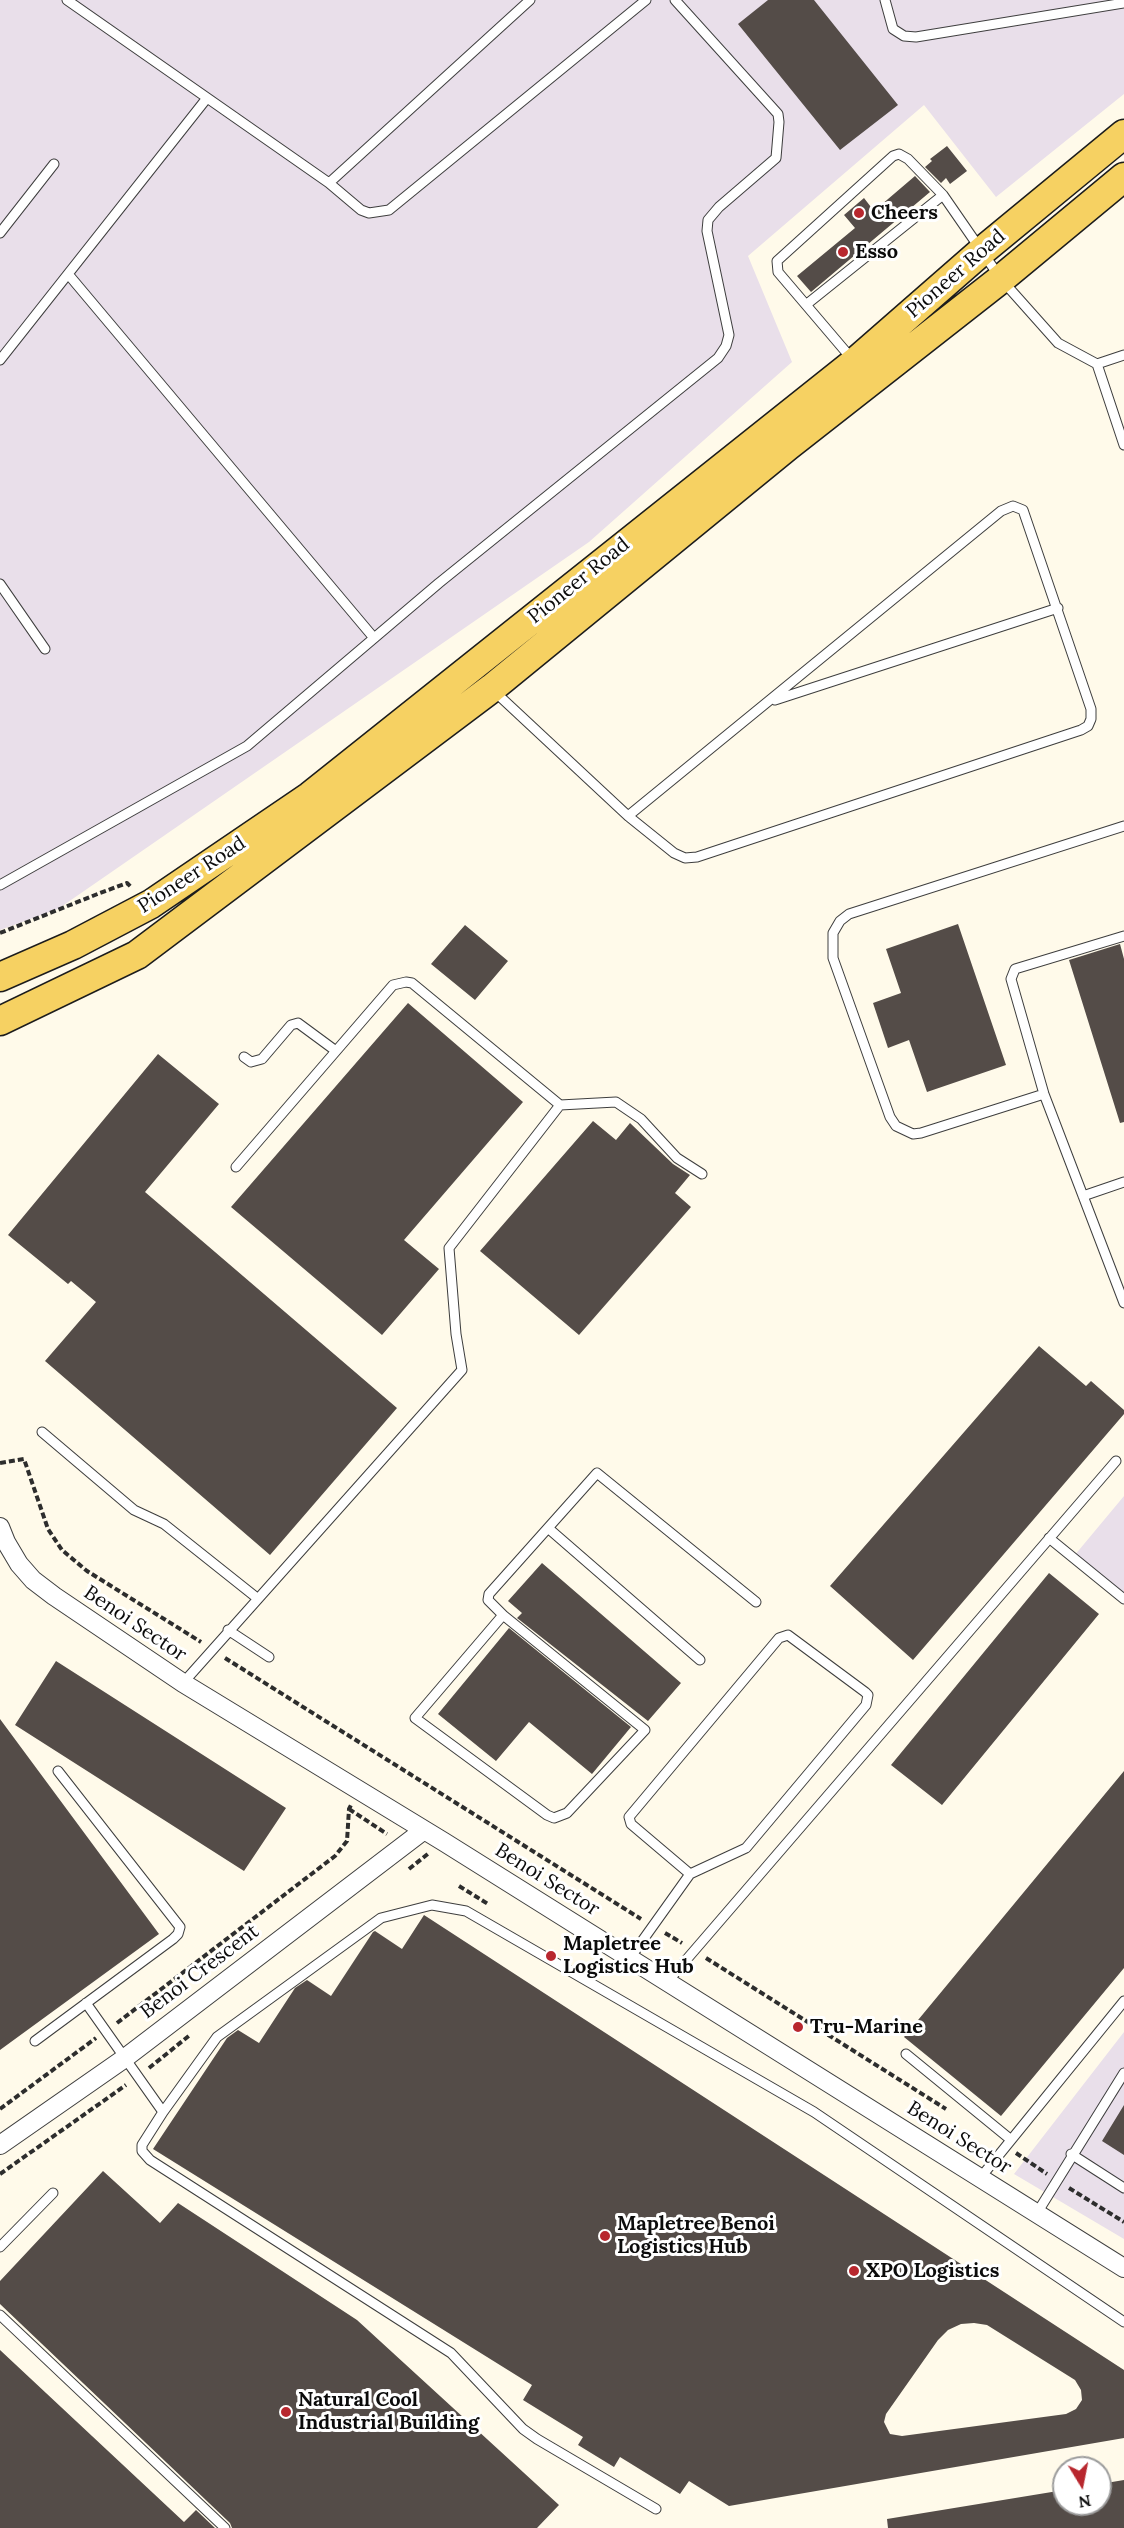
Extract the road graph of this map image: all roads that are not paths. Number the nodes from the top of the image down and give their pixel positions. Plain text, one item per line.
1 (67, 0) edge
2 (530, 0) edge
3 (646, 0) edge
4 (675, 0) edge
5 (885, 0) edge
6 (1124, 3) edge
7 (207, 98) junction
8 (1124, 134) edge
9 (54, 164) dead end
10 (1124, 177) edge
11 (329, 183) junction
12 (943, 195) junction
13 (0, 233) edge
14 (982, 251) junction
15 (68, 274) junction
16 (1001, 279) junction
17 (807, 304) junction
18 (1124, 355) edge
19 (0, 360) edge
20 (1098, 364) junction
21 (863, 371) junction
22 (1124, 445) edge
23 (0, 584) edge
24 (1058, 608) junction
25 (374, 638) junction
26 (45, 648) dead end
27 (476, 682) junction
28 (768, 702) junction
29 (628, 816) junction
30 (1124, 826) edge
31 (0, 885) edge
32 (1124, 936) edge
33 (0, 977) edge
34 (0, 1021) edge
35 (336, 1051) junction
36 (244, 1057) dead end
37 (1044, 1094) junction
38 (560, 1105) junction
39 (236, 1167) dead end
40 (702, 1174) dead end
41 (1124, 1182) edge
42 (1083, 1196) junction
43 (1124, 1303) edge
44 (42, 1432) dead end
45 (1116, 1461) dead end
46 (0, 1527) edge
47 (548, 1528) junction
48 (1049, 1538) junction
49 (257, 1598) junction
50 (1124, 1599) edge
51 (756, 1602) dead end
52 (503, 1615) junction
53 (228, 1630) junction
54 (269, 1657) dead end
55 (700, 1660) dead end
56 (183, 1683) junction
57 (58, 1771) dead end
58 (424, 1830) junction
59 (690, 1874) junction
60 (630, 1958) junction
61 (668, 1981) junction
62 (1124, 2001) edge
63 (87, 2003) junction
64 (35, 2041) dead end
65 (906, 2054) dead end
66 (125, 2058) junction
67 (1124, 2073) edge
68 (163, 2112) junction
69 (1010, 2139) junction
70 (0, 2145) edge
71 (1071, 2154) junction
72 (981, 2177) junction
73 (1124, 2188) edge
74 (53, 2193) dead end
75 (1037, 2213) junction
76 (0, 2247) edge
77 (1124, 2268) edge
78 (0, 2315) edge
79 (1124, 2322) edge
80 (656, 2509) dead end
81 (225, 2528) edge

1 - 7 lane
2 - 11 lane
3 - 11 lane
4 - 25 lane
5 - 6 lane
7 - 11 lane
7 - 15 lane
8 - 14 main road, Pioneer Road
9 - 13 lane
10 - 16 main road, Pioneer Road
12 - 14 lane
12 - 17 lane
12 - 17 lane
14 - 16 lane
14 - 21 main road, Pioneer Road
15 - 19 lane
15 - 25 lane
16 - 20 lane
16 - 21 main road, Pioneer Road
17 - 21 lane
18 - 20 lane
20 - 22 lane
21 - 27 main road, Pioneer Road
23 - 26 lane
24 - 28 lane
24 - 28 lane
24 - 29 lane
25 - 31 lane
27 - 29 lane
27 - 33 main road, Pioneer Road
27 - 34 main road, Pioneer Road
28 - 29 lane
30 - 37 lane
32 - 37 lane
35 - 36 lane
35 - 38 lane
35 - 39 lane
37 - 42 lane
38 - 40 lane
38 - 49 lane
41 - 42 lane
42 - 43 lane
44 - 49 lane
45 - 48 lane
46 - 56 street, Benoi Sector
47 - 51 lane
47 - 52 lane
47 - 55 lane
48 - 50 lane
48 - 61 lane
49 - 53 lane
52 - 52 lane
53 - 54 lane
53 - 56 lane
56 - 58 street, Benoi Sector
57 - 63 lane
58 - 60 street, Benoi Sector
58 - 66 street, Benoi Crescent
59 - 59 lane
59 - 60 lane
60 - 61 street, Benoi Sector
61 - 72 street, Benoi Sector
62 - 69 lane
63 - 64 lane
63 - 66 lane
65 - 69 lane
66 - 68 lane
66 - 70 street, Benoi Crescent
67 - 71 lane
68 - 79 lane
68 - 80 lane
69 - 72 lane
71 - 73 lane
71 - 75 lane
72 - 75 street, Benoi Sector
74 - 76 lane
75 - 77 street, Benoi Sector
78 - 81 lane

